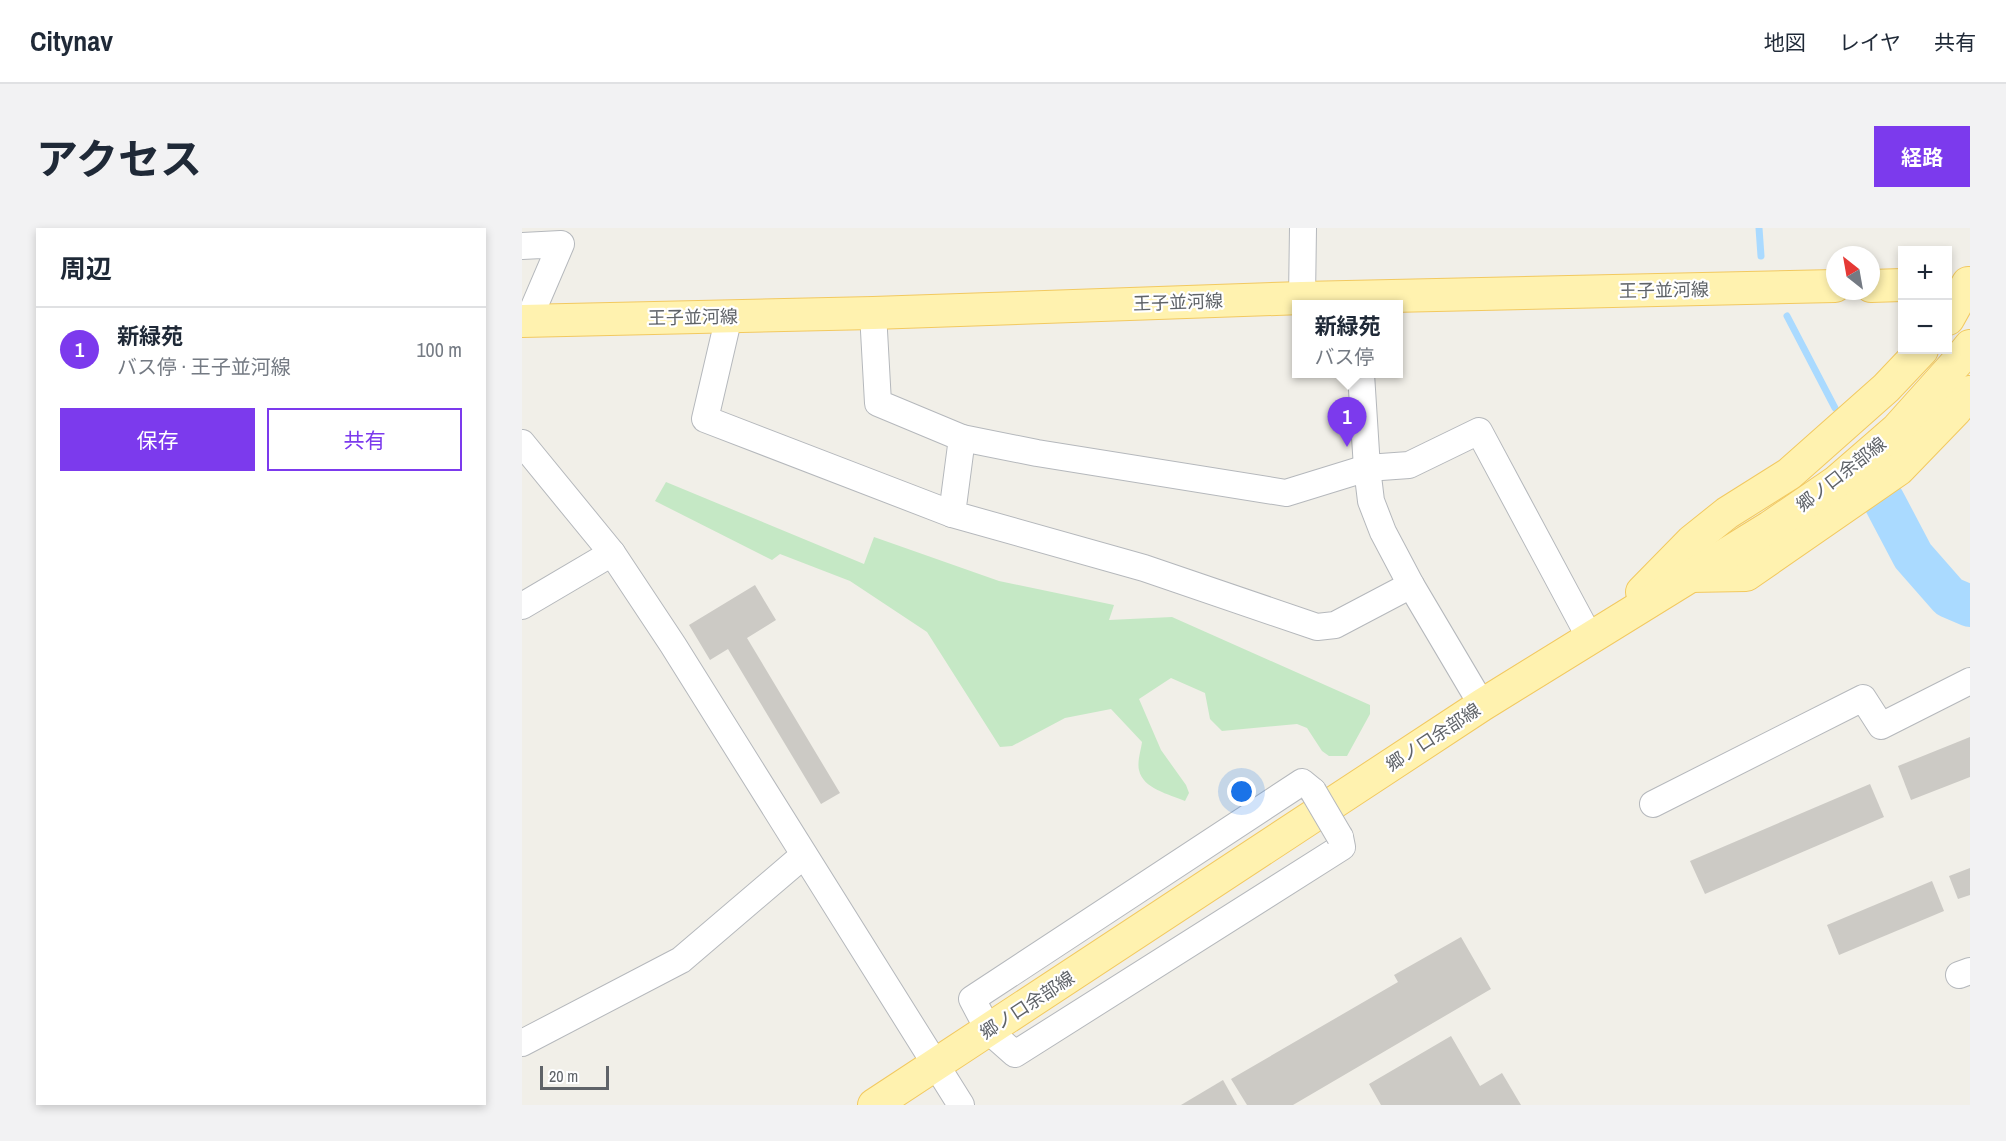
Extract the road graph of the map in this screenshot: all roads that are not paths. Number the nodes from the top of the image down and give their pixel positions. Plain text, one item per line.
1 (1303, 228) edge
2 (522, 246) edge
3 (1962, 284) edge
4 (1880, 285) edge
5 (1898, 285) edge
6 (1826, 286) edge
7 (1302, 298) junction
8 (1338, 300) edge
9 (1388, 300) edge
10 (1952, 307) edge
11 (873, 313) junction
12 (729, 316) junction
13 (525, 321) edge
14 (1970, 346) edge
15 (1918, 354) edge
16 (1361, 378) edge
17 (1970, 392) edge
18 (962, 438) junction
19 (522, 443) edge
20 (1367, 468) junction
21 (952, 514) junction
22 (612, 554) junction
23 (1689, 576) junction
24 (1411, 585) junction
25 (522, 606) edge
26 (1599, 632) junction
27 (1970, 681) edge
28 (1482, 705) junction
29 (1653, 804) dead end
30 (804, 855) junction
31 (989, 1031) junction
32 (522, 1043) edge
33 (935, 1066) junction
34 (874, 1105) edge
35 (961, 1105) edge

1 - 7 street
2 - 13 street
3 - 10 main road
4 - 5 main road
6 - 9 main road, 王子並河線
7 - 8 main road, 王子並河線
7 - 11 main road, 王子並河線
11 - 12 main road, 王子並河線
11 - 18 street
12 - 13 main road, 王子並河線
12 - 21 street
14 - 23 main road, 郷ノ口余部線
15 - 26 main road
16 - 20 street
17 - 23 main road
18 - 20 street
18 - 21 street
19 - 22 street
20 - 24 street
20 - 26 street
21 - 24 street
22 - 25 street
22 - 30 street
23 - 26 main road, 郷ノ口余部線
24 - 28 street
26 - 28 main road, 郷ノ口余部線
27 - 29 street
28 - 31 main road, 郷ノ口余部線
30 - 32 street
30 - 33 street
31 - 31 street, bridge
31 - 33 main road, 郷ノ口余部線
33 - 34 main road, 郷ノ口余部線
33 - 35 street

